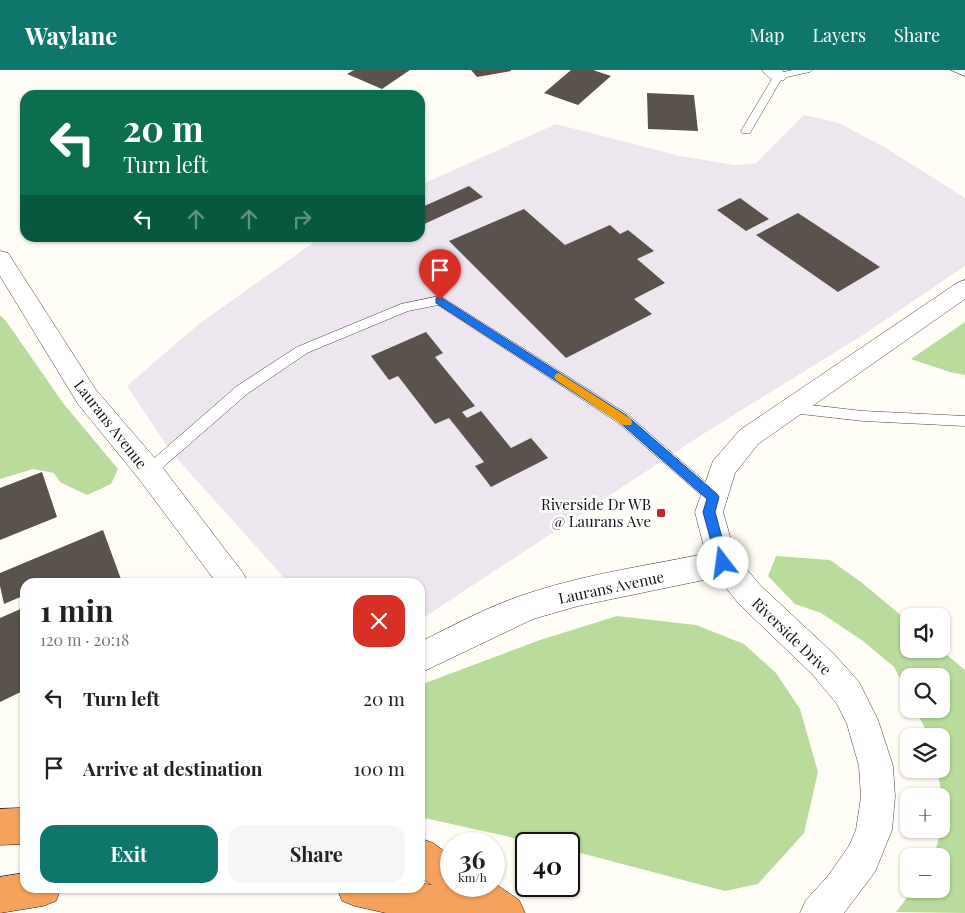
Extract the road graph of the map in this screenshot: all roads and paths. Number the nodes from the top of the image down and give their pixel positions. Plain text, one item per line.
1 (805, 70) edge
2 (956, 70) edge
3 (774, 73) edge
4 (965, 73) edge
5 (746, 132) dead end
6 (0, 258) edge
7 (965, 288) edge
8 (792, 408) junction
9 (965, 421) edge
10 (149, 470) junction
11 (713, 497) junction
12 (723, 563) junction
13 (230, 578) edge
14 (425, 656) edge
15 (20, 826) edge
16 (0, 827) edge
17 (425, 859) edge
18 (440, 870) edge
19 (20, 892) edge
20 (379, 893) edge
21 (0, 896) edge
22 (482, 897) edge
23 (474, 913) edge
24 (506, 913) edge
25 (819, 913) edge

1 - 3 lane
2 - 4 lane
3 - 5 lane
6 - 10 street, Laurans Avenue
7 - 8 street, Riverside Drive
8 - 9 lane
8 - 11 street, Riverside Drive
10 - 11 lane
10 - 13 street, Laurans Avenue
11 - 12 street, Riverside Drive
12 - 14 street, Laurans Avenue
12 - 25 street, Riverside Drive
15 - 16 highway
17 - 18 highway
19 - 21 highway
20 - 23 highway
22 - 24 highway

